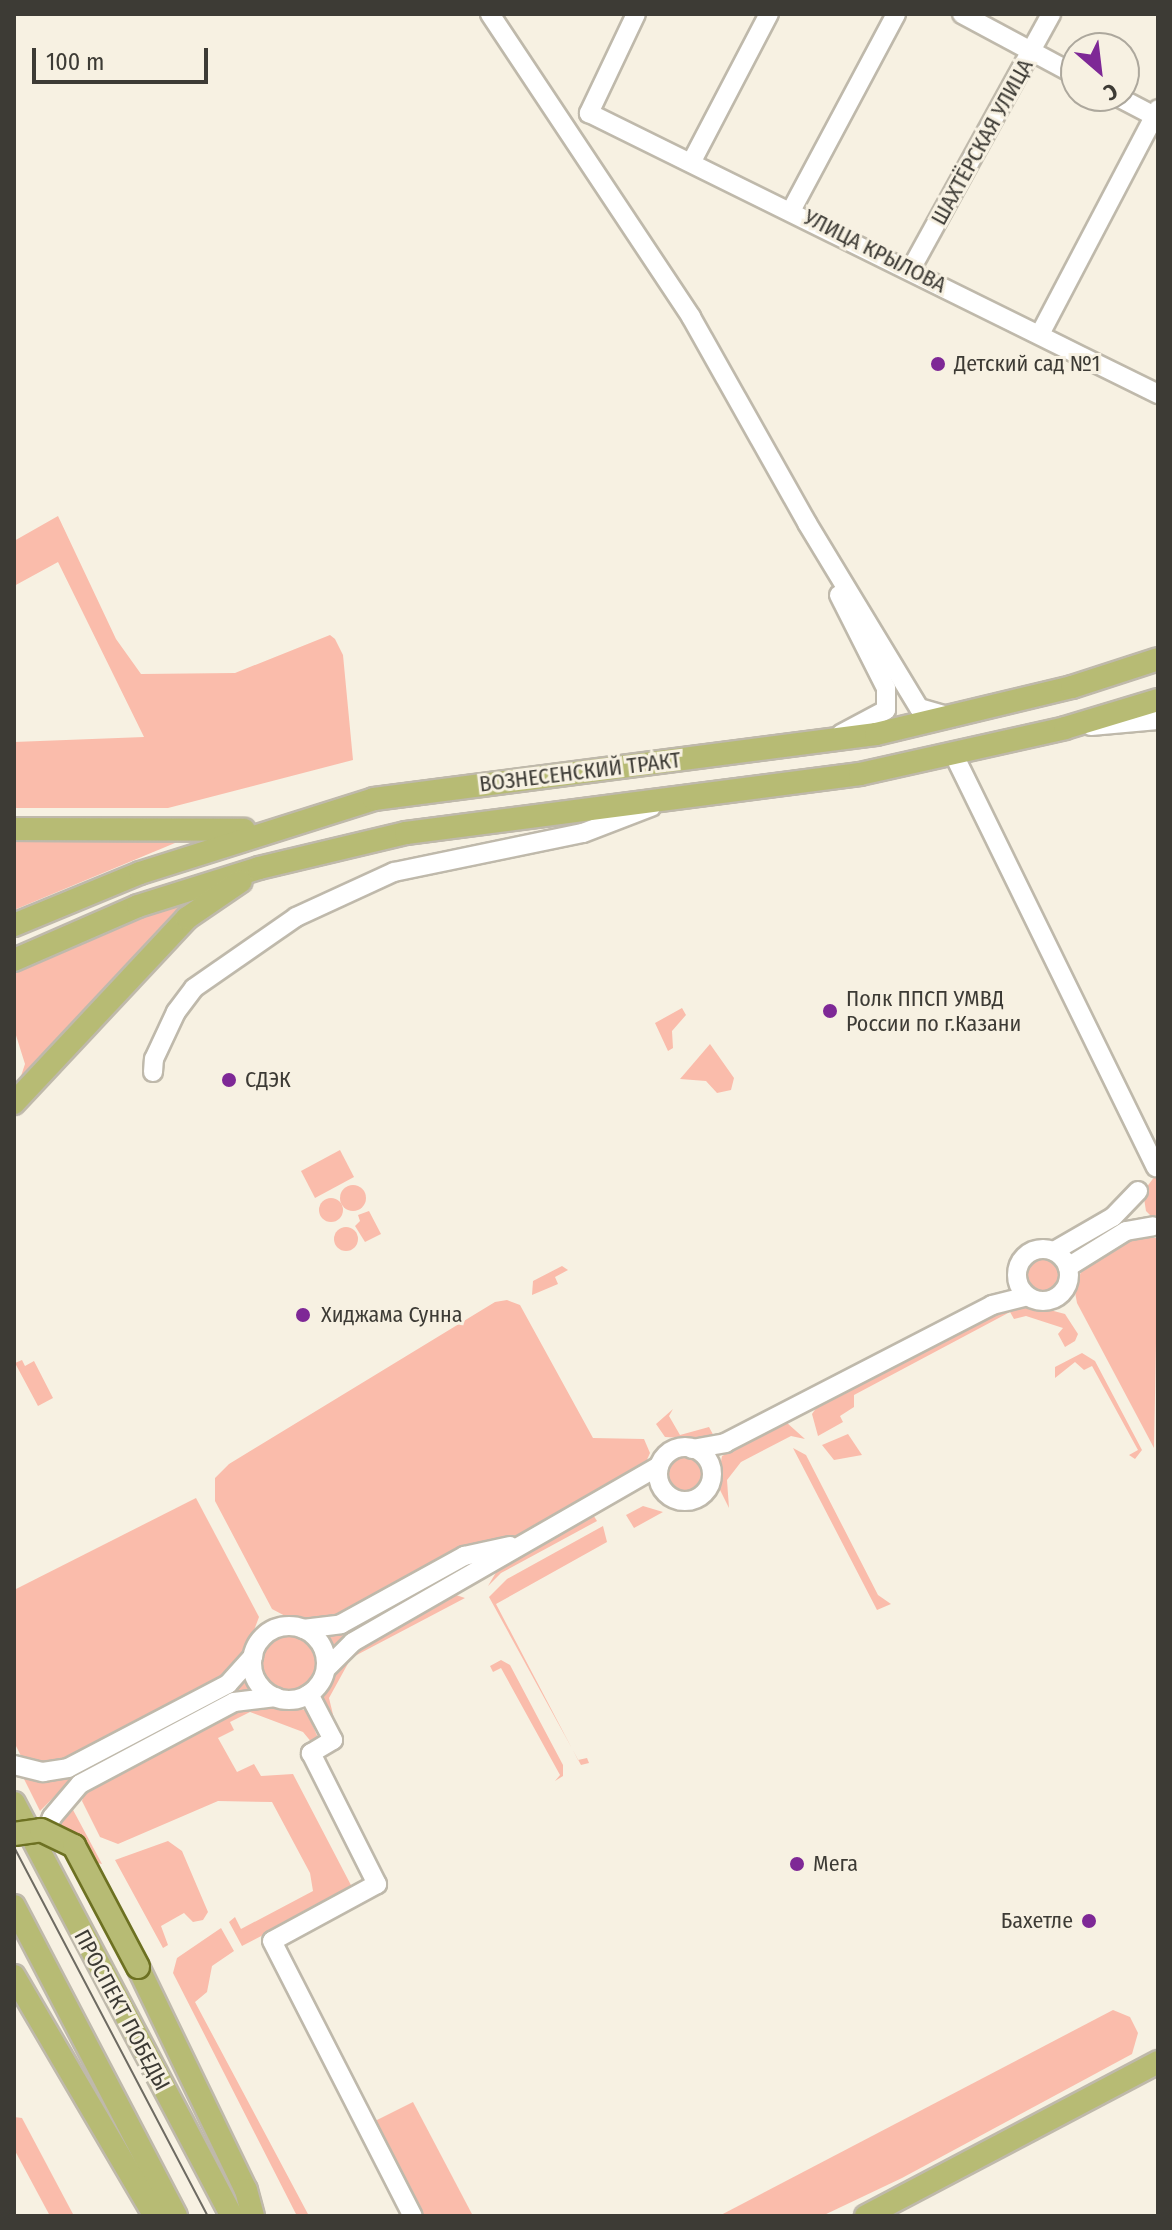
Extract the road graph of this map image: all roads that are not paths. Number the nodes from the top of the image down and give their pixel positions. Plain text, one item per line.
1 (490, 14) edge
2 (636, 14) edge
3 (769, 14) edge
4 (896, 14) edge
5 (962, 14) edge
6 (1051, 14) edge
7 (1032, 51) junction
8 (1060, 66) edge
9 (1157, 115) edge
10 (692, 161) junction
11 (792, 209) junction
12 (911, 269) junction
13 (1040, 334) junction
14 (1158, 394) edge
15 (807, 523) junction
16 (1158, 659) edge
17 (1158, 700) edge
18 (952, 717) junction
19 (1158, 720) edge
20 (1065, 728) junction
21 (822, 742) junction
22 (954, 755) junction
23 (670, 800) junction
24 (273, 828) junction
25 (14, 829) edge
26 (259, 868) junction
27 (14, 925) edge
28 (14, 960) edge
29 (153, 1072) dead end
30 (14, 1103) edge
31 (1157, 1167) edge
32 (1138, 1191) junction
33 (1156, 1227) edge
34 (1054, 1251) junction
35 (1068, 1267) junction
36 (1016, 1273) junction
37 (1027, 1296) junction
38 (992, 1305) junction
39 (725, 1443) junction
40 (692, 1449) junction
41 (659, 1466) junction
42 (710, 1466) junction
43 (620, 1491) junction
44 (666, 1494) junction
45 (521, 1543) junction
46 (443, 1567) junction
47 (473, 1574) junction
48 (303, 1629) junction
49 (253, 1656) junction
50 (326, 1669) junction
51 (309, 1694) junction
52 (276, 1697) junction
53 (14, 1765) edge
54 (14, 1803) edge
55 (14, 1834) edge
56 (38, 1849) junction
57 (14, 1906) edge
58 (14, 1976) edge
59 (1158, 2062) edge
60 (155, 2216) edge
61 (176, 2216) edge
62 (232, 2216) edge
63 (253, 2216) edge
64 (413, 2216) edge
65 (866, 2216) edge

1 - 15 street
2 - 10 street, УЛИЦА КРЫЛОВА
3 - 10 street
4 - 11 street
5 - 7 street
6 - 7 street, ШАХТЁРСКАЯ УЛИЦА
7 - 8 street
7 - 12 street, ШАХТЁРСКАЯ УЛИЦА
9 - 13 street
10 - 11 street, УЛИЦА КРЫЛОВА
11 - 12 street, УЛИЦА КРЫЛОВА
12 - 13 street, УЛИЦА КРЫЛОВА
13 - 14 street, УЛИЦА КРЫЛОВА
15 - 18 street
15 - 21 street
16 - 18 main road, ВОЗНЕСЕНСКИЙ ТРАКТ
17 - 20 main road, ВОЗНЕСЕНСКИЙ ТРАКТ
18 - 21 main road, ВОЗНЕСЕНСКИЙ ТРАКТ
19 - 20 street
20 - 22 main road, ВОЗНЕСЕНСКИЙ ТРАКТ
21 - 24 main road, ВОЗНЕСЕНСКИЙ ТРАКТ
22 - 23 main road, ВОЗНЕСЕНСКИЙ ТРАКТ
22 - 31 street
23 - 26 main road, ВОЗНЕСЕНСКИЙ ТРАКТ
23 - 29 street
24 - 25 main road
24 - 27 main road, ВОЗНЕСЕНСКИЙ ТРАКТ
26 - 28 main road, ВОЗНЕСЕНСКИЙ ТРАКТ
26 - 30 main road
31 - 32 street
32 - 33 street
32 - 34 street
33 - 35 street
34 - 35 street
34 - 36 street
35 - 37 street
36 - 37 street
36 - 38 street
37 - 38 street
38 - 39 street
39 - 40 street
39 - 42 street
40 - 41 street
40 - 42 street
41 - 43 street
41 - 44 street
42 - 44 street
43 - 44 street
43 - 45 street
45 - 46 street
45 - 47 street
46 - 47 street
46 - 48 street
47 - 50 street
48 - 49 street
48 - 50 street
49 - 52 street
49 - 53 street
50 - 51 street
51 - 52 street
51 - 64 street
52 - 56 street
54 - 56 main road, ПРОСПЕКТ ПОБЕДЫ
55 - 63 main road, bridge
56 - 62 main road, ПРОСПЕКТ ПОБЕДЫ
57 - 61 main road
58 - 60 main road
59 - 65 main road

